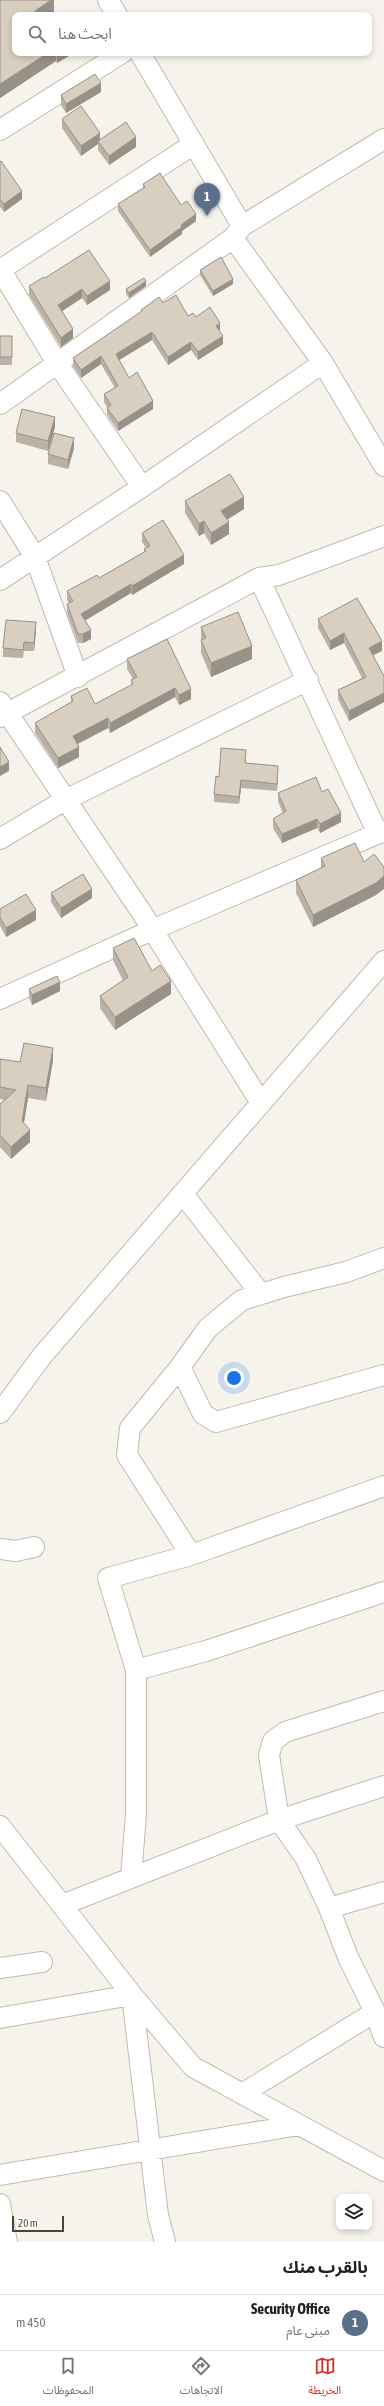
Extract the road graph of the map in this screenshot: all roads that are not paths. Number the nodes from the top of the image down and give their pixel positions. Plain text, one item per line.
1 (108, 0) edge
2 (115, 12) edge
3 (117, 56) edge
4 (142, 56) edge
5 (0, 130) edge
6 (384, 140) edge
7 (194, 144) junction
8 (238, 232) junction
9 (0, 269) edge
10 (57, 363) junction
11 (323, 363) junction
12 (0, 404) edge
13 (384, 466) edge
14 (142, 487) junction
15 (0, 501) edge
16 (384, 536) edge
17 (35, 556) junction
18 (259, 578) junction
19 (0, 580) edge
20 (78, 677) junction
21 (308, 680) junction
22 (2, 711) edge
23 (65, 800) junction
24 (381, 833) edge
25 (0, 839) edge
26 (152, 930) junction
27 (384, 961) edge
28 (0, 999) edge
29 (261, 1103) junction
30 (183, 1194) junction
31 (384, 1258) edge
32 (261, 1294) junction
33 (180, 1366) junction
34 (384, 1375) edge
35 (0, 1413) edge
36 (384, 1486) edge
37 (34, 1547) dead end
38 (0, 1549) edge
39 (191, 1555) junction
40 (384, 1592) edge
41 (136, 1670) junction
42 (384, 1701) edge
43 (384, 1786) edge
44 (279, 1820) junction
45 (0, 1826) edge
46 (131, 1877) junction
47 (384, 1892) edge
48 (62, 1906) junction
49 (329, 1908) junction
50 (42, 1962) dead end
51 (0, 1968) edge
52 (132, 1995) junction
53 (375, 2012) junction
54 (0, 2018) edge
55 (384, 2038) edge
56 (242, 2094) junction
57 (299, 2125) junction
58 (150, 2150) junction
59 (384, 2171) edge
60 (0, 2175) edge
61 (0, 2204) edge
62 (7, 2242) edge
63 (165, 2242) edge

1 - 2 street
3 - 5 street
4 - 7 street
6 - 8 street
7 - 8 street
7 - 9 street
8 - 10 street
8 - 11 street
9 - 10 street
10 - 12 street
10 - 14 street
11 - 13 street
11 - 14 street
14 - 17 street
15 - 17 street
16 - 18 street
17 - 19 street
17 - 20 street
18 - 20 street
18 - 21 street
20 - 22 street
21 - 23 street
21 - 24 street
22 - 23 street
23 - 25 street
23 - 26 street
24 - 26 street
26 - 28 street
26 - 29 street
27 - 29 street
29 - 30 street
30 - 32 street
30 - 35 street
31 - 32 street
32 - 33 street
33 - 34 street
33 - 39 street
36 - 39 street
37 - 38 street
39 - 41 street
40 - 41 street
41 - 46 street
42 - 44 street
43 - 44 street
44 - 46 street
44 - 49 street
45 - 48 street
46 - 48 street
47 - 49 street
48 - 52 street
49 - 53 street
50 - 51 street
52 - 54 street
52 - 56 street
52 - 58 street
53 - 55 street
53 - 56 street
56 - 57 street
57 - 58 street
57 - 59 street
58 - 60 street
58 - 63 street
61 - 62 street

